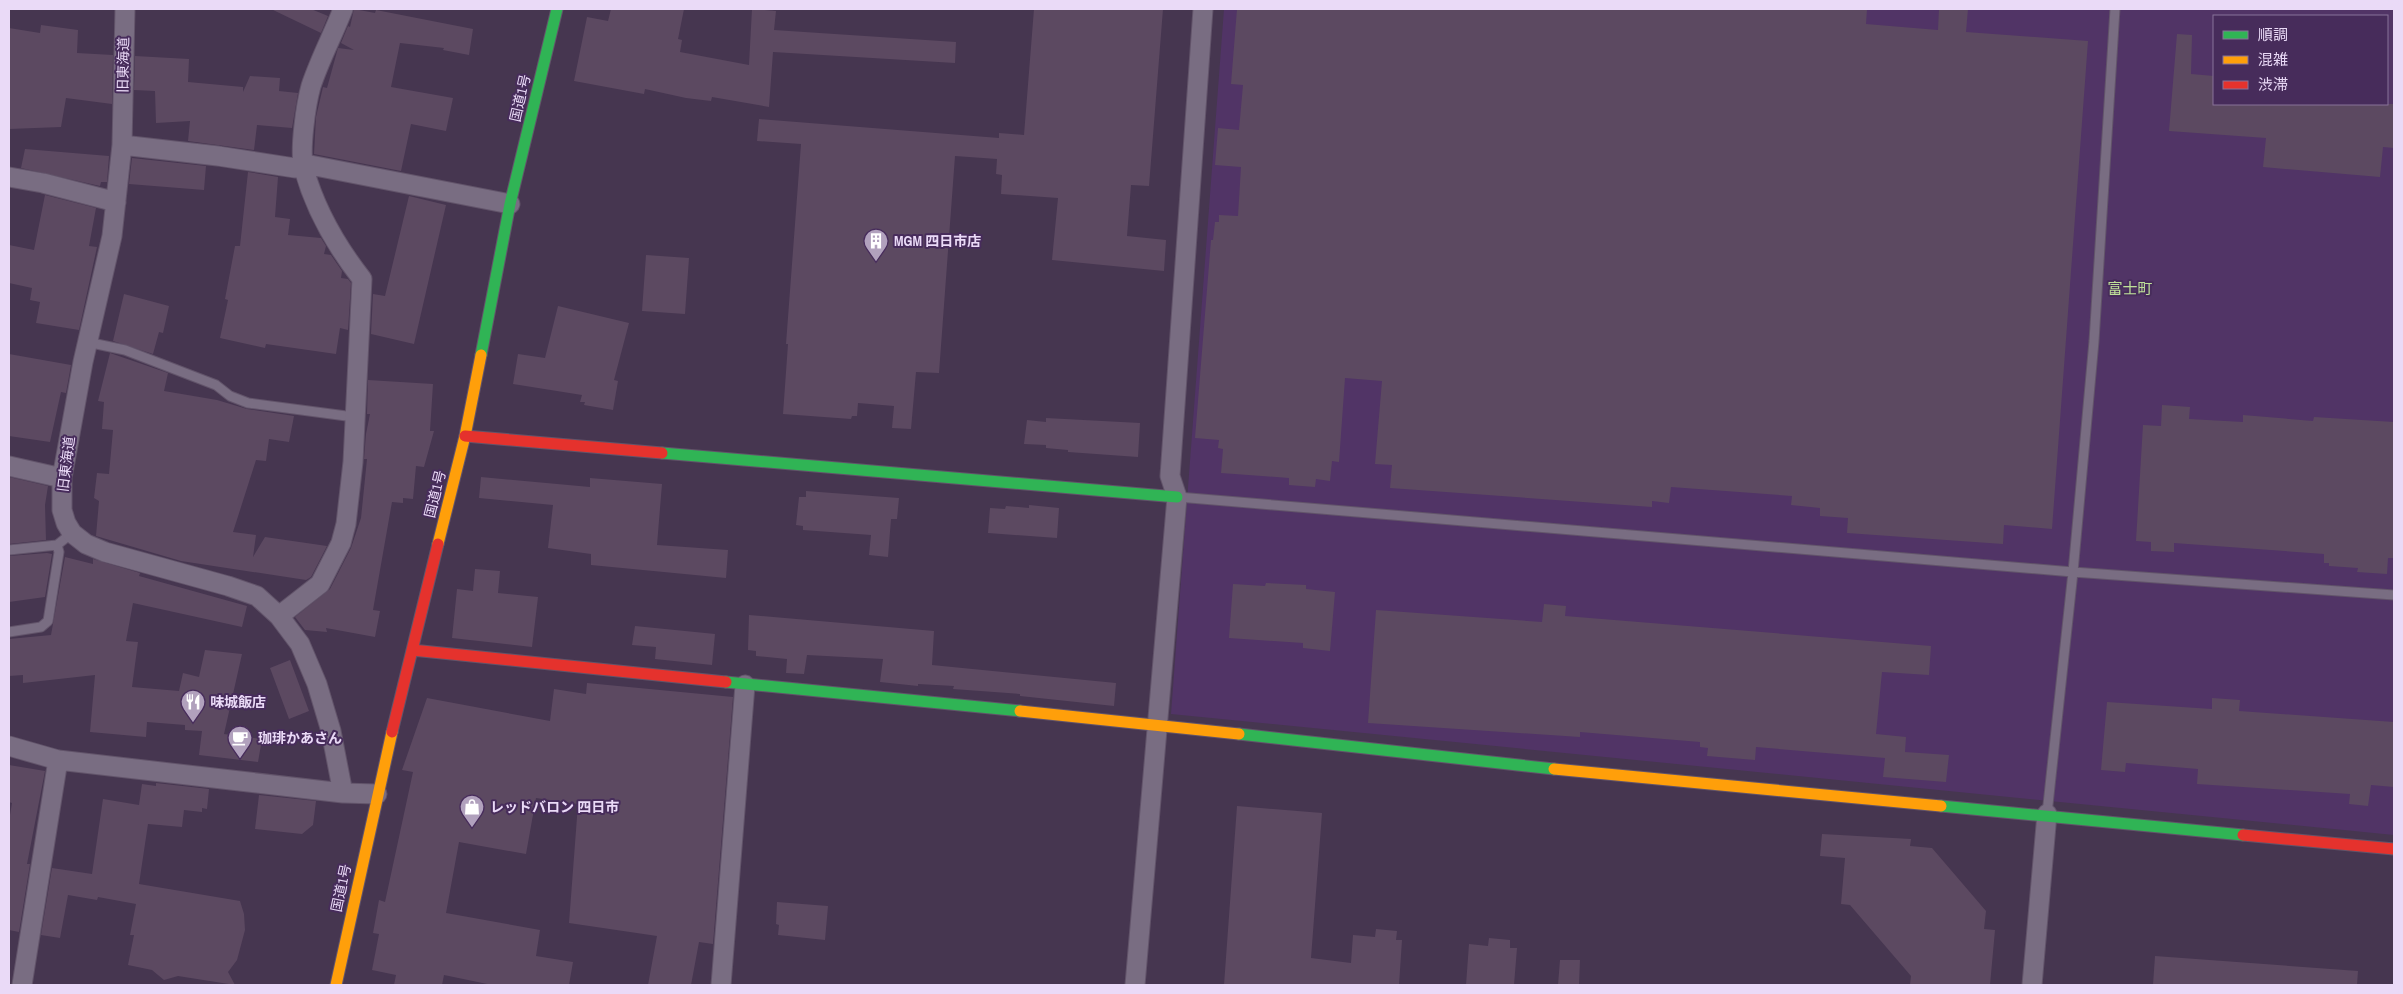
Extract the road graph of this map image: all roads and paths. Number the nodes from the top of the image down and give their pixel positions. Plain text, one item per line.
1 (125, 9) edge
2 (344, 9) edge
3 (556, 9) edge
4 (1203, 9) edge
5 (2115, 9) edge
6 (122, 145) junction
7 (304, 168) junction
8 (9, 177) edge
9 (116, 202) junction
10 (510, 204) junction
11 (88, 342) junction
12 (354, 417) junction
13 (465, 436) junction
14 (9, 466) edge
15 (62, 478) junction
16 (1177, 497) junction
17 (72, 533) junction
18 (57, 545) junction
19 (9, 550) edge
20 (2073, 572) junction
21 (2394, 595) edge
22 (278, 616) junction
23 (9, 632) edge
24 (412, 650) junction
25 (745, 685) junction
26 (1158, 725) junction
27 (9, 746) edge
28 (58, 760) junction
29 (343, 792) junction
30 (377, 794) junction
31 (2047, 814) junction
32 (2394, 849) edge
33 (22, 985) edge
34 (336, 985) edge
35 (721, 985) edge
36 (1135, 985) edge
37 (2032, 985) edge

1 - 6 street, 旧東海道
2 - 7 street
3 - 10 main road, 国道1号
4 - 16 street
5 - 20 lane
6 - 7 street
6 - 9 street, 旧東海道
7 - 10 street
7 - 12 street
8 - 9 street
9 - 11 street, 旧東海道
10 - 13 main road, 国道1号
11 - 12 lane
11 - 15 street, 旧東海道
12 - 22 street
13 - 16 main road
13 - 24 main road, 国道1号
14 - 15 street
15 - 17 street, 旧東海道
16 - 20 lane
16 - 26 street
17 - 18 lane
17 - 22 street
18 - 19 lane
18 - 23 lane
20 - 21 lane
20 - 31 lane
22 - 29 street
24 - 25 main road
24 - 30 main road, 国道1号
25 - 26 main road
25 - 35 street
26 - 31 main road
26 - 36 street
27 - 28 street
28 - 29 street
28 - 33 street
29 - 30 street
30 - 34 main road, 国道1号
31 - 32 main road
31 - 37 street

